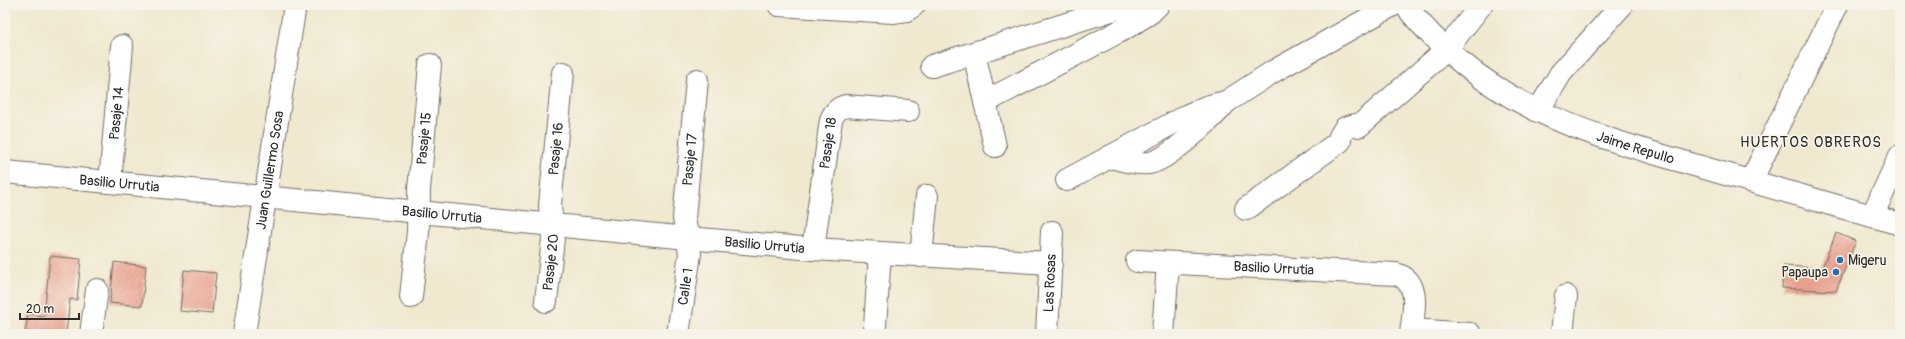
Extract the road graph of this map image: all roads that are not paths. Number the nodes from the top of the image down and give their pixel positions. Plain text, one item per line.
1 (295, 5) edge
2 (779, 5) edge
3 (914, 5) edge
4 (1132, 5) edge
5 (1158, 5) edge
6 (1393, 5) edge
7 (1406, 5) edge
8 (1480, 5) edge
9 (1622, 5) edge
10 (1837, 5) edge
11 (806, 6) edge
12 (122, 46) dead end
13 (1446, 50) junction
14 (974, 53) junction
15 (430, 65) dead end
16 (932, 66) dead end
17 (563, 73) dead end
18 (697, 80) dead end
19 (985, 102) junction
20 (908, 111) dead end
21 (1538, 111) junction
22 (994, 146) dead end
23 (1900, 156) edge
24 (5, 172) edge
25 (1067, 180) dead end
26 (1751, 181) junction
27 (110, 182) junction
28 (266, 196) junction
29 (926, 196) dead end
30 (1246, 209) dead end
31 (418, 212) junction
32 (1872, 216) junction
33 (552, 224) junction
34 (1900, 224) edge
35 (1052, 232) dead end
36 (688, 238) junction
37 (813, 249) junction
38 (880, 253) junction
39 (921, 256) junction
40 (1137, 261) dead end
41 (1050, 263) junction
42 (1168, 263) junction
43 (97, 290) dead end
44 (1566, 296) dead end
45 (411, 297) dead end
46 (546, 301) dead end
47 (876, 326) dead end
48 (1412, 332) edge
49 (91, 334) edge
50 (244, 334) edge
51 (678, 334) edge
52 (1046, 334) edge
53 (1163, 334) edge
54 (1470, 334) edge
55 (1562, 334) edge

1 - 28 street, Juan Guillermo Sosa
2 - 11 street
3 - 11 street
4 - 14 street
5 - 19 street
6 - 25 street
7 - 13 street, Jaime Repullo
8 - 13 street
9 - 21 street
10 - 26 street
12 - 27 street, Pasaje 14
13 - 21 street, Jaime Repullo
13 - 30 street
14 - 16 street
14 - 19 street
15 - 31 street, Pasaje 15
17 - 33 street, Pasaje 16
18 - 36 street, Pasaje 17
19 - 22 street
20 - 37 street, Pasaje 18
21 - 26 street, Jaime Repullo
23 - 32 street
24 - 27 street, Basilio Urrutia
26 - 32 street, Jaime Repullo
27 - 28 street, Basilio Urrutia
28 - 31 street, Basilio Urrutia
28 - 50 street, Juan Guillermo Sosa
29 - 39 street
31 - 33 street, Basilio Urrutia
31 - 45 street, Pasaje 15
32 - 34 street, Jaime Repullo
33 - 36 street, Basilio Urrutia
33 - 46 street, Pasaje 20
35 - 41 street, Las Rosas
36 - 37 street, Basilio Urrutia
36 - 51 street, Calle 1
37 - 38 street, Basilio Urrutia
38 - 39 street, Basilio Urrutia
38 - 47 street
39 - 41 street, Basilio Urrutia
40 - 42 street, Basilio Urrutia
41 - 52 street, Las Rosas
42 - 48 street, Basilio Urrutia
42 - 53 street
43 - 49 street
44 - 55 street
48 - 54 street

